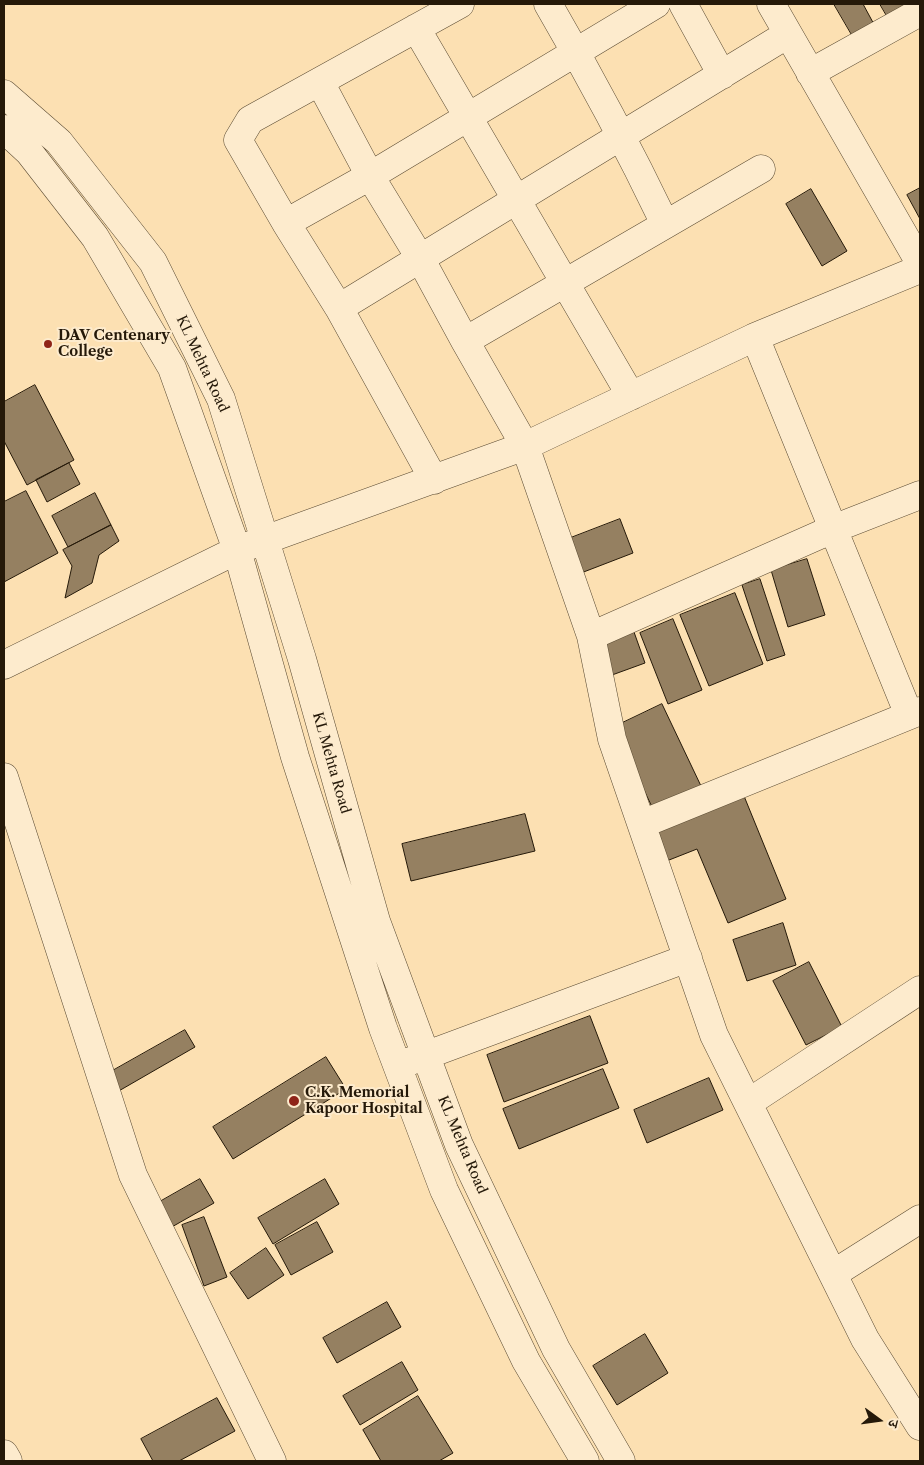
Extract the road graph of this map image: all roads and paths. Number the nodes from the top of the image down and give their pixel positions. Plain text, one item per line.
1 (460, 4) edge
2 (548, 4) edge
3 (656, 4) edge
4 (682, 4) edge
5 (772, 4) edge
6 (920, 12) edge
7 (416, 28) junction
8 (788, 34) junction
9 (576, 52) junction
10 (810, 73) junction
11 (722, 75) junction
12 (320, 82) junction
13 (4, 94) edge
14 (468, 117) junction
15 (4, 129) edge
16 (622, 136) junction
17 (761, 169) dead end
18 (370, 176) junction
19 (517, 199) junction
20 (286, 223) junction
21 (665, 224) junction
22 (420, 258) junction
23 (920, 264) edge
24 (920, 269) edge
25 (564, 283) junction
26 (339, 308) junction
27 (755, 337) junction
28 (465, 341) junction
29 (631, 396) junction
30 (526, 446) junction
31 (434, 480) junction
32 (920, 495) edge
33 (833, 529) junction
34 (264, 539) junction
35 (237, 550) junction
36 (591, 636) junction
37 (4, 665) edge
38 (914, 713) edge
39 (4, 776) edge
40 (642, 824) junction
41 (688, 958) junction
42 (920, 990) edge
43 (425, 1056) junction
44 (398, 1066) junction
45 (748, 1103) junction
46 (920, 1219) edge
47 (833, 1274) junction
48 (920, 1426) edge
49 (4, 1454) edge
50 (8, 1461) edge
51 (272, 1461) edge
52 (585, 1461) edge
53 (620, 1461) edge

1 - 7 street
2 - 9 street
3 - 9 street
4 - 11 street
5 - 8 street
6 - 10 street
7 - 12 street
7 - 14 street
8 - 10 street
8 - 11 street
9 - 14 street
9 - 16 street
10 - 23 street
11 - 16 street
12 - 18 street
12 - 20 street
13 - 34 street, KL Mehta Road
14 - 18 street
14 - 19 street
15 - 35 street
16 - 19 street
16 - 21 street
17 - 21 street
18 - 20 street
18 - 22 street
19 - 22 street
19 - 25 street
20 - 26 street
21 - 25 street
22 - 26 street
22 - 28 street
24 - 27 street
25 - 28 street
25 - 29 street
26 - 31 street
27 - 29 street
27 - 33 street
28 - 30 street
29 - 30 street
30 - 31 street
30 - 36 street
31 - 34 street
32 - 33 street
33 - 36 street
33 - 38 street
34 - 35 street
34 - 43 street, KL Mehta Road
35 - 37 street
35 - 44 street
36 - 40 street
38 - 40 street
39 - 51 street
40 - 41 street
41 - 43 street
41 - 45 street
42 - 45 street
43 - 44 street
43 - 53 street, KL Mehta Road
44 - 52 street
45 - 47 street
46 - 47 street
47 - 48 street
49 - 50 street

